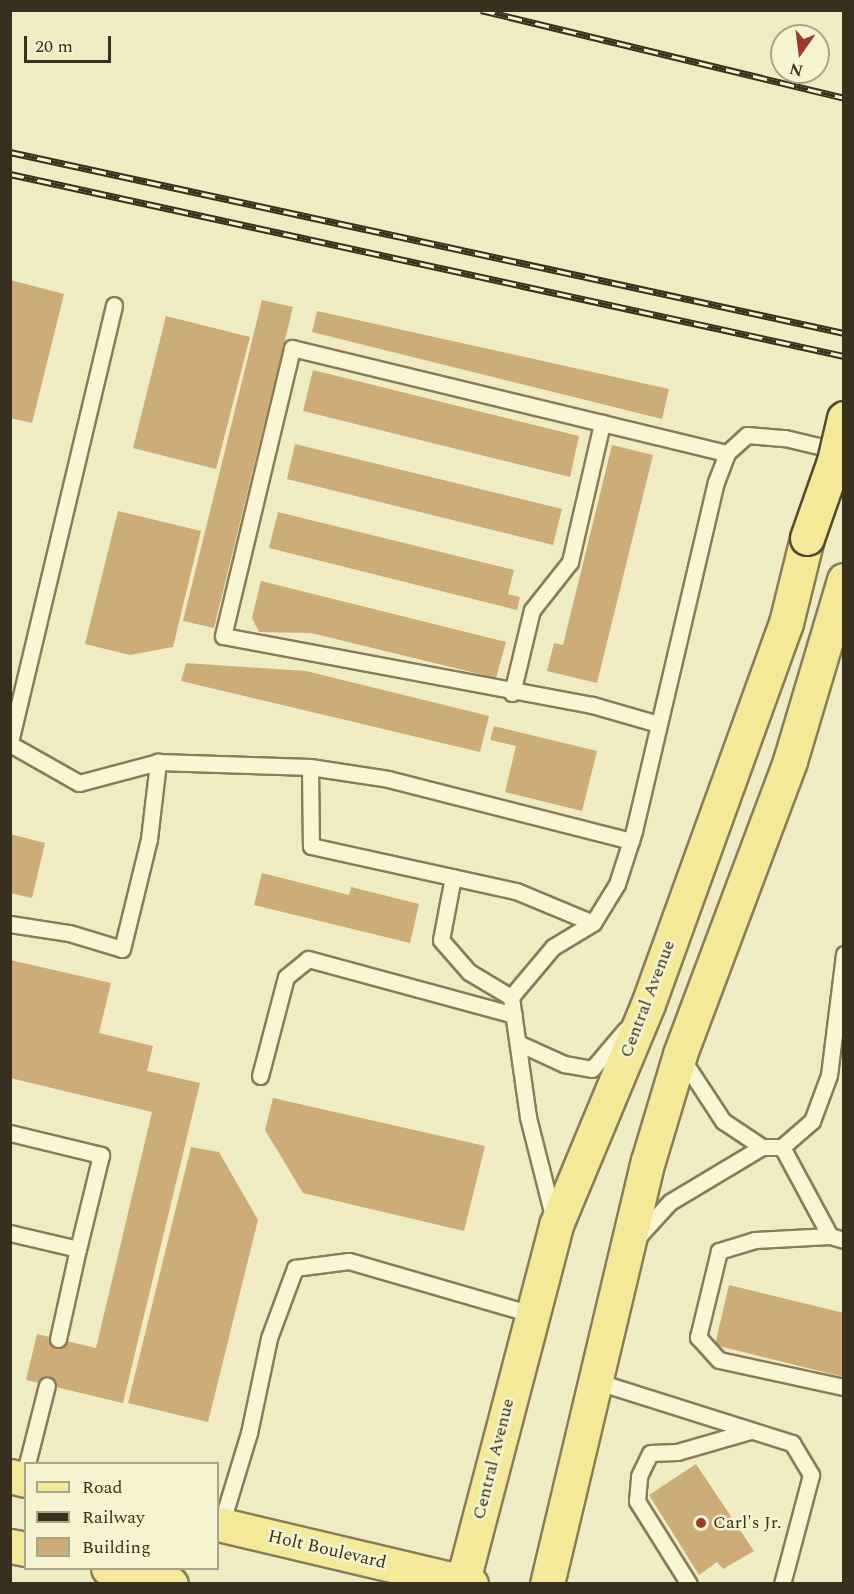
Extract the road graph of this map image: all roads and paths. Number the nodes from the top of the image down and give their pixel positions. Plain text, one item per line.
1 (114, 305) dead end
2 (843, 418) edge
3 (602, 423) junction
4 (843, 452) edge
5 (727, 453) junction
6 (843, 580) edge
7 (512, 693) junction
8 (658, 724) junction
9 (10, 743) edge
10 (158, 762) junction
11 (310, 767) junction
12 (631, 841) junction
13 (453, 877) junction
14 (593, 923) junction
15 (10, 924) edge
16 (843, 954) edge
17 (841, 989) edge
18 (511, 997) junction
19 (648, 1004) junction
20 (514, 1016) junction
21 (518, 1043) junction
22 (680, 1054) junction
23 (260, 1076) dead end
24 (10, 1133) edge
25 (762, 1147) junction
26 (782, 1147) junction
27 (556, 1226) junction
28 (10, 1233) edge
29 (837, 1238) edge
30 (628, 1248) junction
31 (78, 1250) junction
32 (532, 1314) junction
33 (58, 1339) dead end
34 (595, 1381) junction
35 (47, 1385) dead end
36 (843, 1387) edge
37 (750, 1431) junction
38 (25, 1462) edge
39 (219, 1525) edge
40 (112, 1570) edge
41 (465, 1583) edge
42 (171, 1584) edge
43 (548, 1584) edge
44 (689, 1584) edge
45 (782, 1584) edge

1 - 9 lane
2 - 19 main road, Central Avenue, bridge
3 - 5 lane
3 - 7 lane
3 - 7 lane
4 - 5 lane
5 - 8 lane
6 - 22 main road
7 - 8 lane
8 - 12 lane
9 - 10 lane
10 - 11 lane
10 - 15 lane
11 - 12 lane
11 - 13 lane
12 - 14 lane
13 - 14 lane
13 - 18 lane
14 - 18 lane
16 - 17 lane
17 - 26 lane
18 - 20 lane
19 - 21 lane
19 - 27 main road, Central Avenue
20 - 21 lane
20 - 23 lane
21 - 27 lane
22 - 25 lane
22 - 30 main road
24 - 31 lane
25 - 26 lane
25 - 30 lane
26 - 29 lane
27 - 32 main road, Central Avenue
28 - 31 lane
29 - 36 lane
30 - 34 main road
31 - 33 lane
32 - 39 lane
32 - 41 main road, Central Avenue
34 - 37 lane
34 - 43 main road
35 - 38 lane
37 - 44 lane
37 - 45 lane
39 - 41 main road, Holt Boulevard
40 - 42 main road

